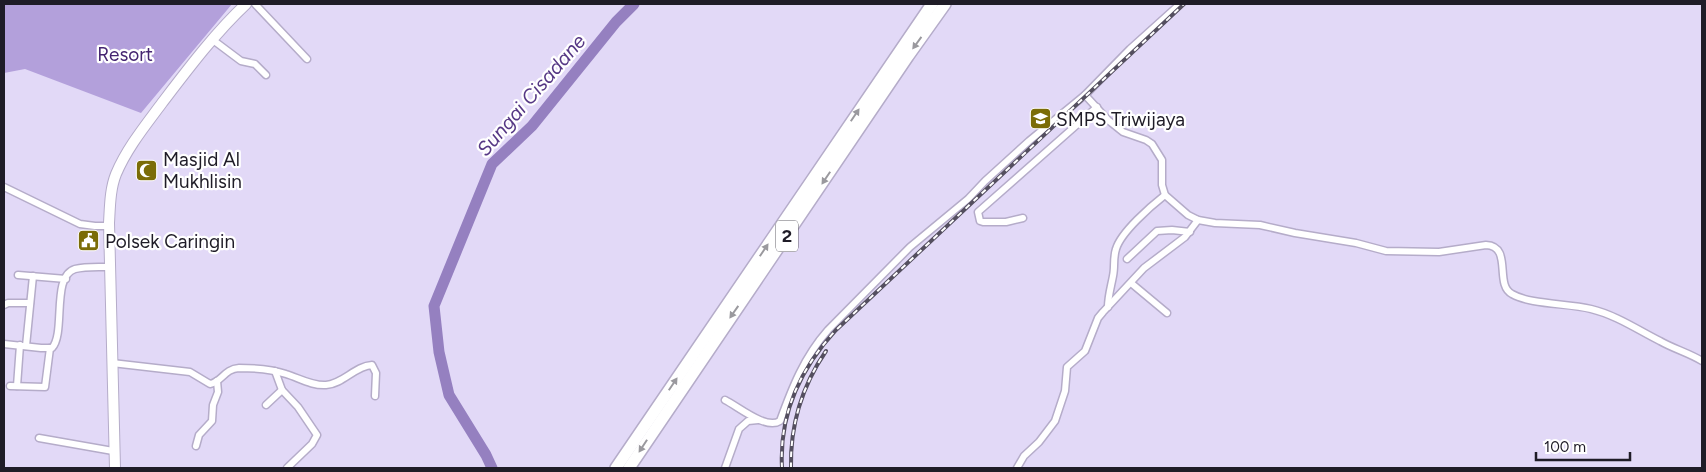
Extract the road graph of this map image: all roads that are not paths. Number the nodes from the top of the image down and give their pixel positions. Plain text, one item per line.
1 (246, 4) edge
2 (255, 4) edge
3 (932, 4) edge
4 (946, 4) edge
5 (1180, 4) edge
6 (213, 40) junction
7 (307, 59) dead end
8 (266, 75) dead end
9 (1085, 95) junction
10 (1097, 107) junction
11 (4, 187) edge
12 (1165, 195) junction
13 (1023, 218) dead end
14 (1198, 220) junction
15 (110, 226) junction
16 (1190, 232) junction
17 (1127, 259) dead end
18 (110, 267) junction
19 (18, 275) dead end
20 (33, 276) junction
21 (66, 279) junction
22 (1131, 284) junction
23 (30, 303) junction
24 (4, 305) edge
25 (1108, 307) junction
26 (1168, 313) dead end
27 (4, 344) edge
28 (23, 346) junction
29 (50, 348) junction
30 (1702, 361) edge
31 (112, 363) junction
32 (275, 371) junction
33 (217, 381) junction
34 (282, 390) junction
35 (374, 396) dead end
36 (725, 400) dead end
37 (266, 405) dead end
38 (758, 420) junction
39 (39, 438) dead end
40 (196, 446) dead end
41 (113, 451) junction
42 (114, 468) edge
43 (287, 468) edge
44 (616, 468) edge
45 (628, 468) edge
46 (725, 468) edge
47 (1017, 468) edge

1 - 6 highway
2 - 7 street
44 -> 3 highway, 2
4 -> 45 highway, 2
5 - 9 street
6 - 8 street
6 - 15 highway
9 - 10 street
9 - 38 street
10 - 12 street
10 - 13 street
11 - 15 street
12 - 14 street
12 - 25 street
14 - 16 street
14 - 30 street
15 - 18 highway
16 - 17 street
16 - 22 street
18 - 21 street
18 - 31 highway
19 - 20 street
20 - 21 street
20 - 23 street
21 - 29 street
22 - 25 street
22 - 26 street
23 - 24 street
23 - 28 street
25 - 47 street
27 - 28 street
28 - 29 street
28 - 29 street
31 - 33 street
31 - 41 highway
32 - 33 street
32 - 34 street
32 - 35 street
33 - 40 street
34 - 37 street
34 - 43 street
36 - 38 street
38 - 46 street
39 - 41 street
41 - 42 highway

